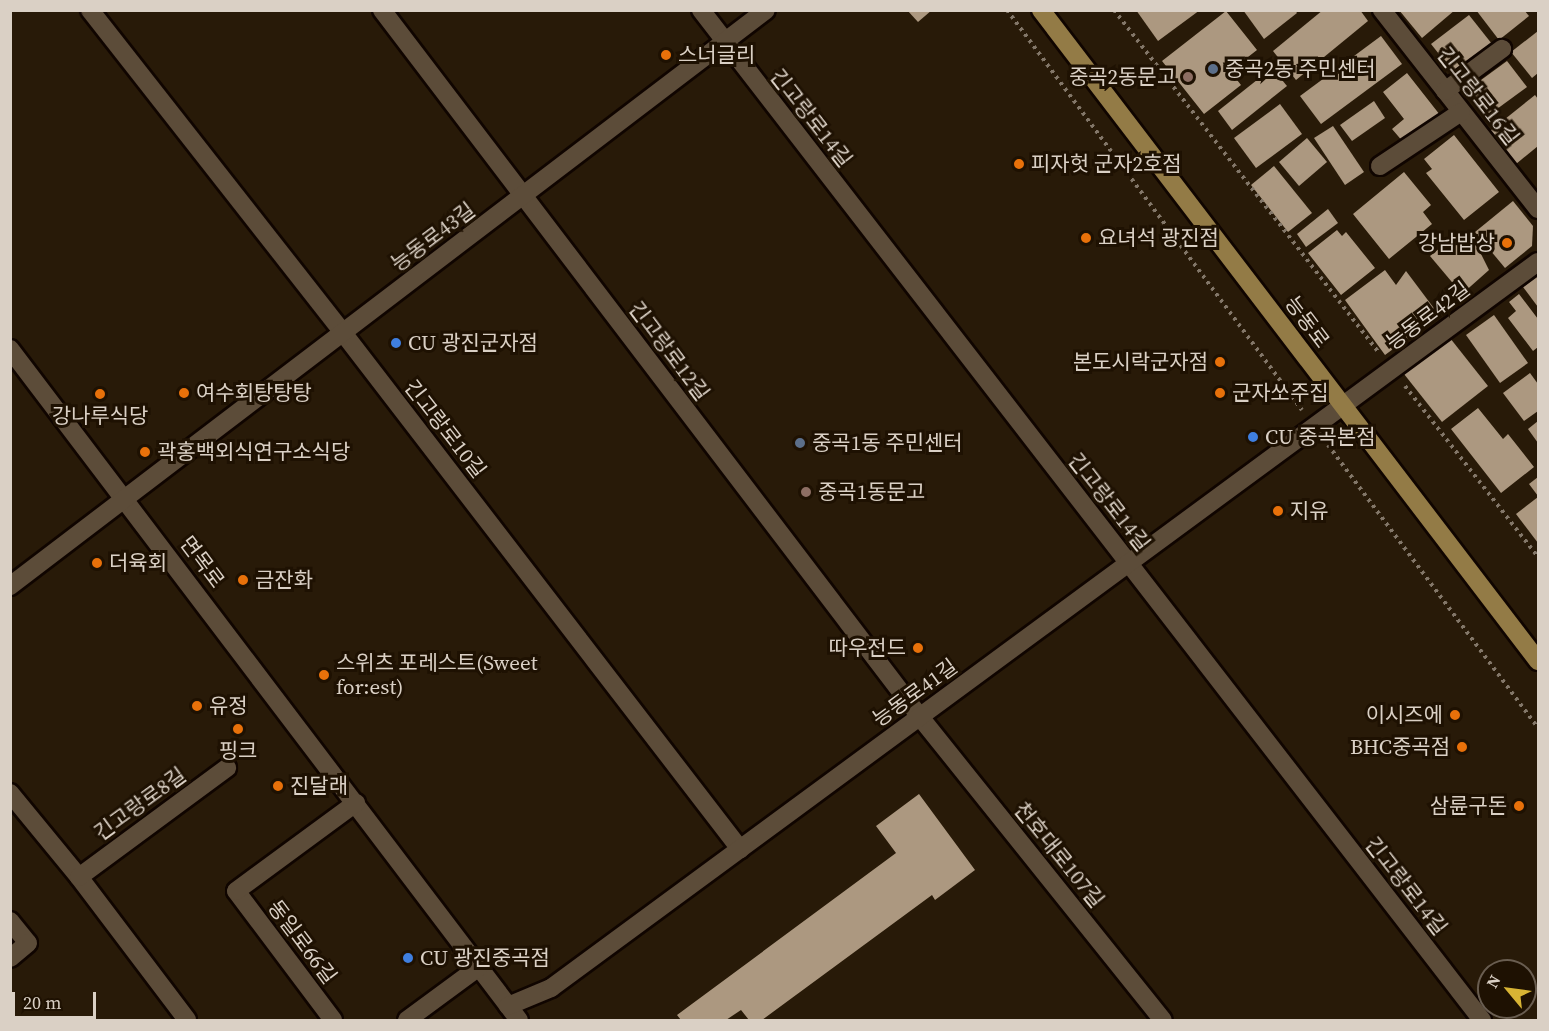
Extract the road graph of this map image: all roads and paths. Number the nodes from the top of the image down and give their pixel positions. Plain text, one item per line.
1 (90, 10) edge
2 (382, 10) edge
3 (701, 10) edge
4 (766, 10) edge
5 (1007, 10) edge
6 (1041, 10) edge
7 (1114, 10) edge
8 (1382, 10) edge
9 (725, 42) junction
10 (1502, 49) dead end
11 (1445, 91) junction
12 (1461, 112) junction
13 (1380, 166) dead end
14 (523, 197) junction
15 (1539, 209) edge
16 (1539, 262) edge
17 (344, 334) junction
18 (10, 349) edge
19 (1393, 370) junction
20 (1343, 406) junction
21 (1315, 428) junction
22 (127, 499) junction
23 (1539, 557) edge
24 (1128, 565) junction
25 (10, 586) edge
26 (1539, 661) edge
27 (920, 717) junction
28 (1539, 728) edge
29 (227, 768) dead end
30 (10, 793) edge
31 (356, 804) junction
32 (740, 849) junction
33 (79, 877) junction
34 (10, 921) edge
35 (10, 958) edge
36 (479, 967) junction
37 (514, 1013) edge
38 (416, 1018) edge
39 (188, 1020) edge
40 (333, 1020) edge
41 (1163, 1020) edge
42 (1482, 1020) edge

1 - 17 street, 긴고랑로10길
2 - 14 street, 긴고랑로12길
3 - 9 street, 긴고랑로14길
4 - 9 street, 능동로43길
5 - 21 path
6 - 20 main road, 능동로
7 - 19 path
8 - 11 street, 긴고랑로16길
9 - 14 street, 능동로43길
9 - 24 street, 긴고랑로14길
10 - 11 street
11 - 12 street, 긴고랑로16길
12 - 13 street
12 - 15 street, 긴고랑로16길
14 - 17 street, 능동로43길
14 - 27 street, 긴고랑로12길
16 - 19 street, 능동로42길
17 - 22 street, 능동로43길
17 - 32 street, 긴고랑로10길
18 - 22 street, 면목로
19 - 20 street, 능동로42길
19 - 23 path
20 - 21 street, 능동로41길
20 - 26 main road, 능동로
21 - 24 street, 능동로41길
21 - 28 path
22 - 25 street, 능동로43길
22 - 31 street, 면목로
24 - 27 street, 능동로41길
24 - 42 street, 긴고랑로14길
27 - 32 street, 능동로41길
27 - 41 street, 천호대로107길
29 - 33 street, 긴고랑로8길
30 - 33 street
31 - 36 street, 면목로
31 - 40 street, 동일로66길
32 - 37 street, 능동로41길
33 - 39 street
34 - 35 street
36 - 37 street, 면목로
36 - 38 street

